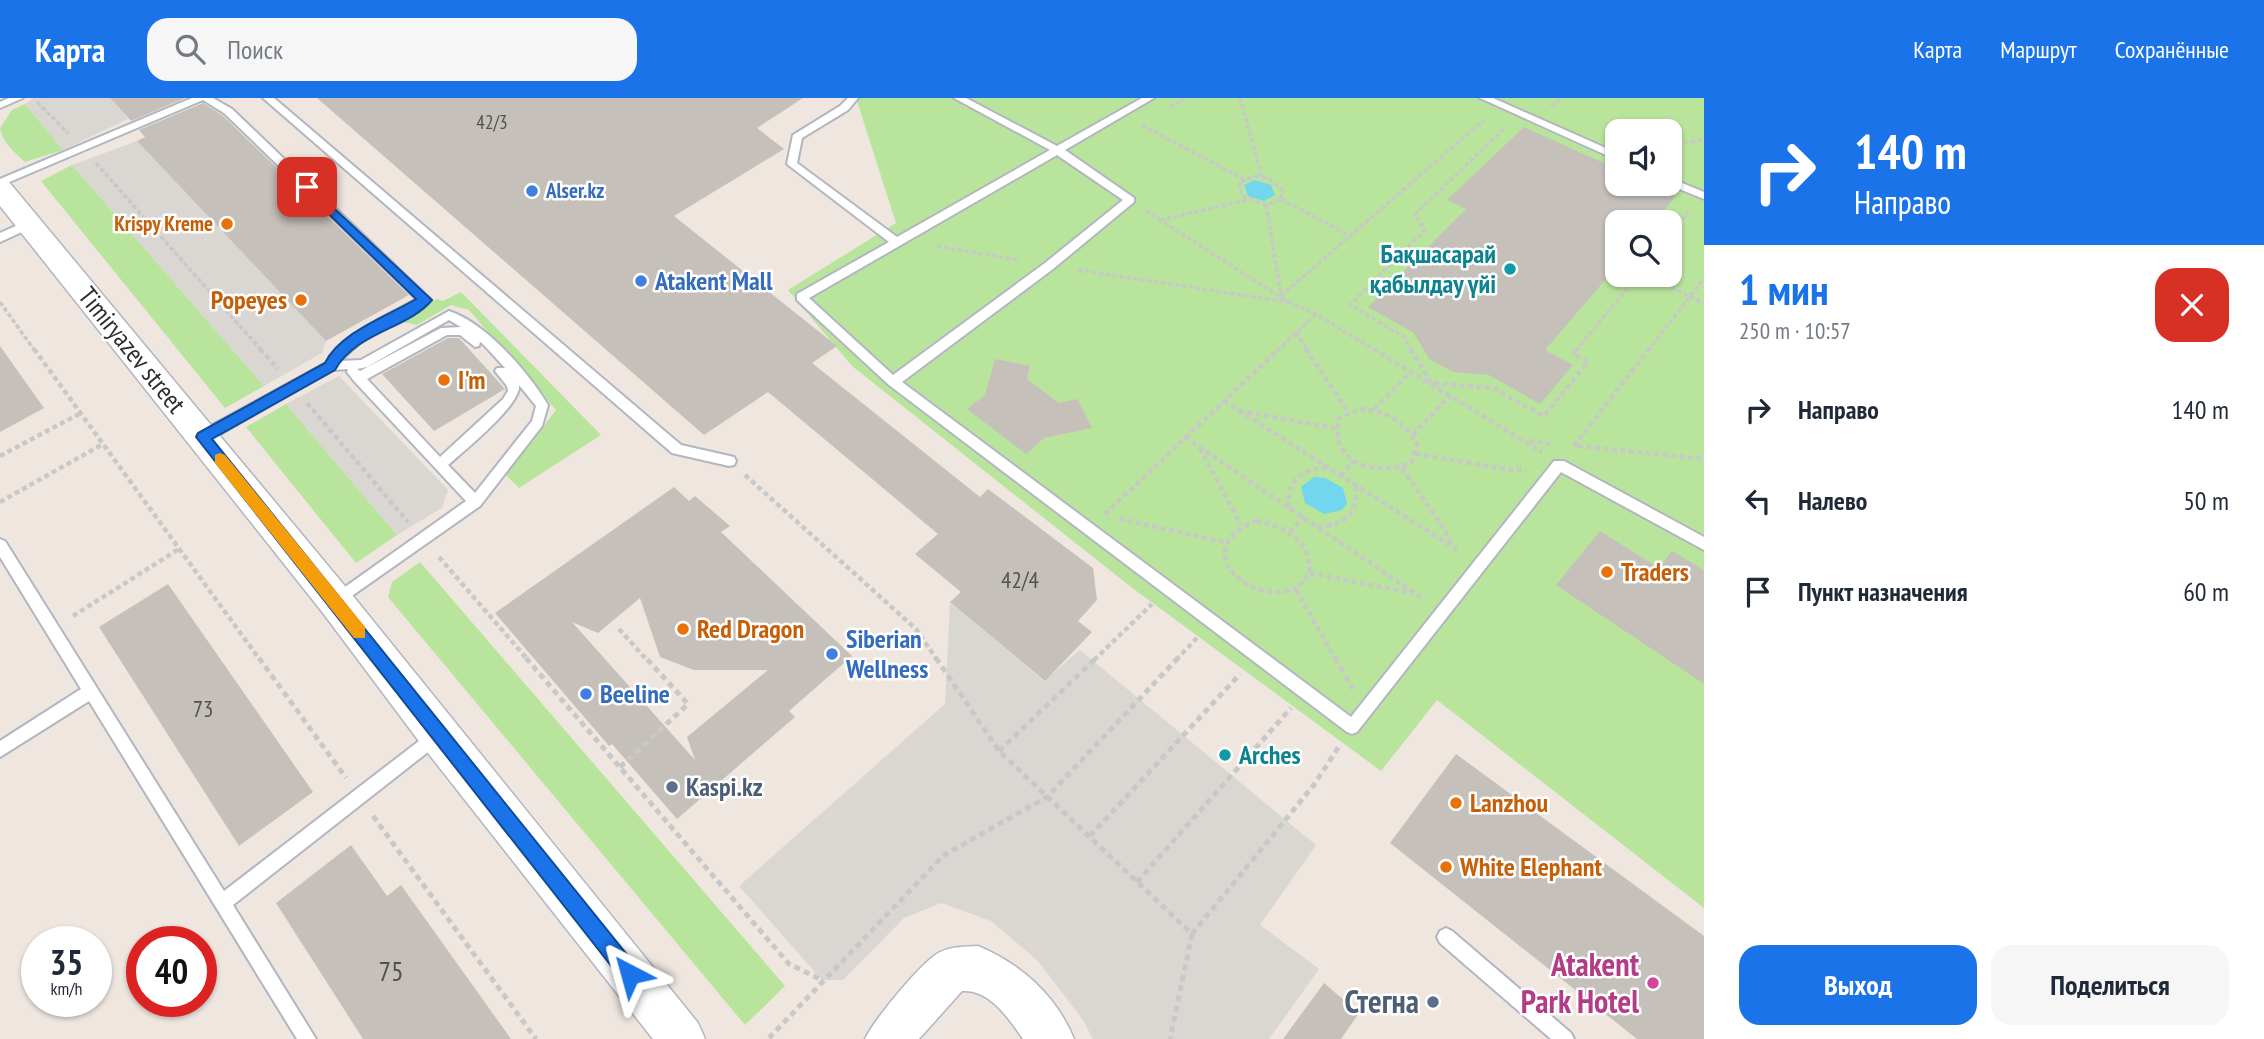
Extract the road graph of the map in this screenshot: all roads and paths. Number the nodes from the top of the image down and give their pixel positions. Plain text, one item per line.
1 (18, 98) edge
2 (34, 98) edge
3 (201, 98) edge
4 (206, 98) edge
5 (268, 98) edge
6 (853, 98) edge
7 (959, 98) edge
8 (1149, 98) edge
9 (1240, 98) edge
10 (1485, 98) edge
11 (1501, 105) junction
12 (0, 106) edge
13 (1122, 114) junction
14 (1520, 114) junction
15 (1704, 140) edge
16 (76, 141) dead end
17 (1682, 143) edge
18 (1059, 151) junction
19 (1605, 153) edge
20 (91, 157) dead end
21 (1262, 177) junction
22 (1243, 180) junction
23 (0, 186) edge
24 (1682, 186) edge
25 (1703, 196) edge
26 (1281, 199) junction
27 (1130, 200) junction
28 (1248, 200) junction
29 (1266, 205) junction
30 (1160, 220) junction
31 (1682, 221) edge
32 (29, 224) junction
33 (1350, 236) junction
34 (0, 238) edge
35 (897, 242) junction
36 (933, 246) dead end
37 (1049, 266) junction
38 (1704, 278) edge
39 (1628, 287) edge
40 (1671, 287) edge
41 (1281, 296) junction
42 (1690, 296) junction
43 (0, 302) edge
44 (1289, 302) junction
45 (1704, 303) edge
46 (1316, 314) junction
47 (1296, 333) junction
48 (330, 366) junction
49 (347, 366) junction
50 (1411, 372) junction
51 (283, 375) dead end
52 (358, 378) junction
53 (893, 382) junction
54 (1431, 383) junction
55 (300, 395) dead end
56 (1450, 395) junction
57 (1224, 401) junction
58 (1374, 409) junction
59 (1238, 410) junction
60 (1348, 412) junction
61 (81, 413) junction
62 (1335, 428) junction
63 (1413, 435) junction
64 (203, 437) junction
65 (1185, 437) junction
66 (103, 444) junction
67 (1574, 446) junction
68 (1200, 447) junction
69 (1416, 454) junction
70 (0, 456) edge
71 (729, 461) joint
72 (1353, 461) junction
73 (1704, 461) edge
74 (1559, 465) junction
75 (440, 466) junction
76 (1327, 467) junction
77 (1402, 468) junction
78 (1341, 475) junction
79 (1356, 485) junction
80 (0, 502) edge
81 (475, 502) junction
82 (1289, 508) junction
83 (1303, 517) junction
84 (1241, 525) junction
85 (1318, 527) junction
86 (413, 528) dead end
87 (1290, 532) junction
88 (1224, 542) junction
89 (1704, 544) edge
90 (0, 545) edge
91 (1450, 545) junction
92 (179, 549) junction
93 (434, 551) dead end
94 (1480, 565) junction
95 (1310, 573) junction
96 (1168, 589) junction
97 (1296, 590) junction
98 (1416, 594) junction
99 (336, 601) junction
100 (1443, 612) junction
101 (1212, 622) junction
102 (52, 629) junction
103 (619, 629) dead end
104 (1257, 655) junction
105 (90, 691) junction
106 (1305, 692) junction
107 (1365, 710) junction
108 (1352, 727) junction
109 (438, 735) junction
110 (0, 750) edge
111 (999, 751) junction
112 (620, 767) junction
113 (359, 797) junction
114 (1047, 797) junction
115 (1090, 836) junction
116 (1137, 882) junction
117 (222, 903) junction
118 (1192, 934) junction
119 (1446, 937) dead end
120 (822, 980) junction
121 (769, 1038) edge
122 (307, 1039) edge
123 (536, 1039) edge
124 (682, 1039) edge
125 (888, 1039) edge
126 (1051, 1039) edge
127 (1170, 1039) edge
128 (1565, 1039) edge

1 - 12 lane
2 - 16 path
3 - 23 lane
4 - 48 lane
5 - 71 lane
6 - 35 lane
7 - 18 lane
8 - 13 lane
9 - 21 path
10 - 11 lane
11 - 14 lane
11 - 33 path
13 - 18 lane
13 - 22 path
14 - 19 lane
14 - 54 path
15 - 17 path
18 - 27 lane
18 - 35 lane
20 - 51 path
21 - 22 path
21 - 26 path
22 - 28 path
23 - 32 street, Timiryazev street
24 - 25 lane
25 - 31 path
26 - 29 path
26 - 33 path
27 - 30 path
27 - 37 lane
28 - 29 path
28 - 30 path
29 - 41 path
30 - 41 path
32 - 34 lane
32 - 64 street, Timiryazev street
33 - 41 path
35 - 53 lane
36 - 37 path
37 - 44 path
37 - 53 lane
38 - 42 path
39 - 54 path
40 - 42 path
41 - 44 path
42 - 45 path
42 - 67 path
43 - 61 path
44 - 46 path
46 - 47 path
46 - 50 path
47 - 57 path
47 - 60 path
48 - 49 lane
48 - 64 lane
49 - 52 lane
49 - 81 lane
50 - 54 path
50 - 58 path
52 - 75 lane
52 - 75 lane
53 - 96 lane
54 - 56 path
55 - 86 path
56 - 63 path
56 - 67 path
57 - 59 path
57 - 65 path
58 - 60 path
58 - 63 path
59 - 62 path
59 - 76 path
60 - 62 path
61 - 66 path
61 - 70 path
62 - 72 path
63 - 69 path
64 - 99 street, Timiryazev street
65 - 68 path
65 - 88 path
66 - 80 path
66 - 92 path
67 - 73 path
67 - 74 path
68 - 82 path
68 - 84 path
69 - 74 path
69 - 77 path
71 - 111 path
72 - 77 path
72 - 78 path
74 - 89 lane
74 - 94 lane
75 - 81 lane
76 - 78 path
76 - 82 path
77 - 91 path
78 - 79 path
79 - 85 path
79 - 91 path
81 - 99 lane
82 - 83 path
83 - 85 path
83 - 87 path
84 - 87 path
84 - 88 path
85 - 98 path
87 - 95 path
88 - 97 path
90 - 102 lane
91 - 94 path
92 - 102 path
92 - 113 path
93 - 112 path
94 - 100 lane
95 - 97 path
95 - 98 path
96 - 101 lane
96 - 111 path
97 - 107 path
98 - 100 path
99 - 109 street, Timiryazev street
100 - 107 lane
101 - 104 lane
101 - 114 path
102 - 105 lane
103 - 112 path
104 - 106 lane
104 - 115 path
105 - 110 lane
105 - 117 lane
106 - 108 lane
106 - 116 path
107 - 108 lane
108 - 118 path
109 - 113 lane
109 - 124 street, Timiryazev street
111 - 114 path
112 - 120 path
113 - 117 lane
113 - 123 path
114 - 115 path
114 - 120 path
115 - 116 path
116 - 118 path
117 - 122 lane
118 - 127 path
119 - 128 lane
120 - 121 path
125 - 126 street

